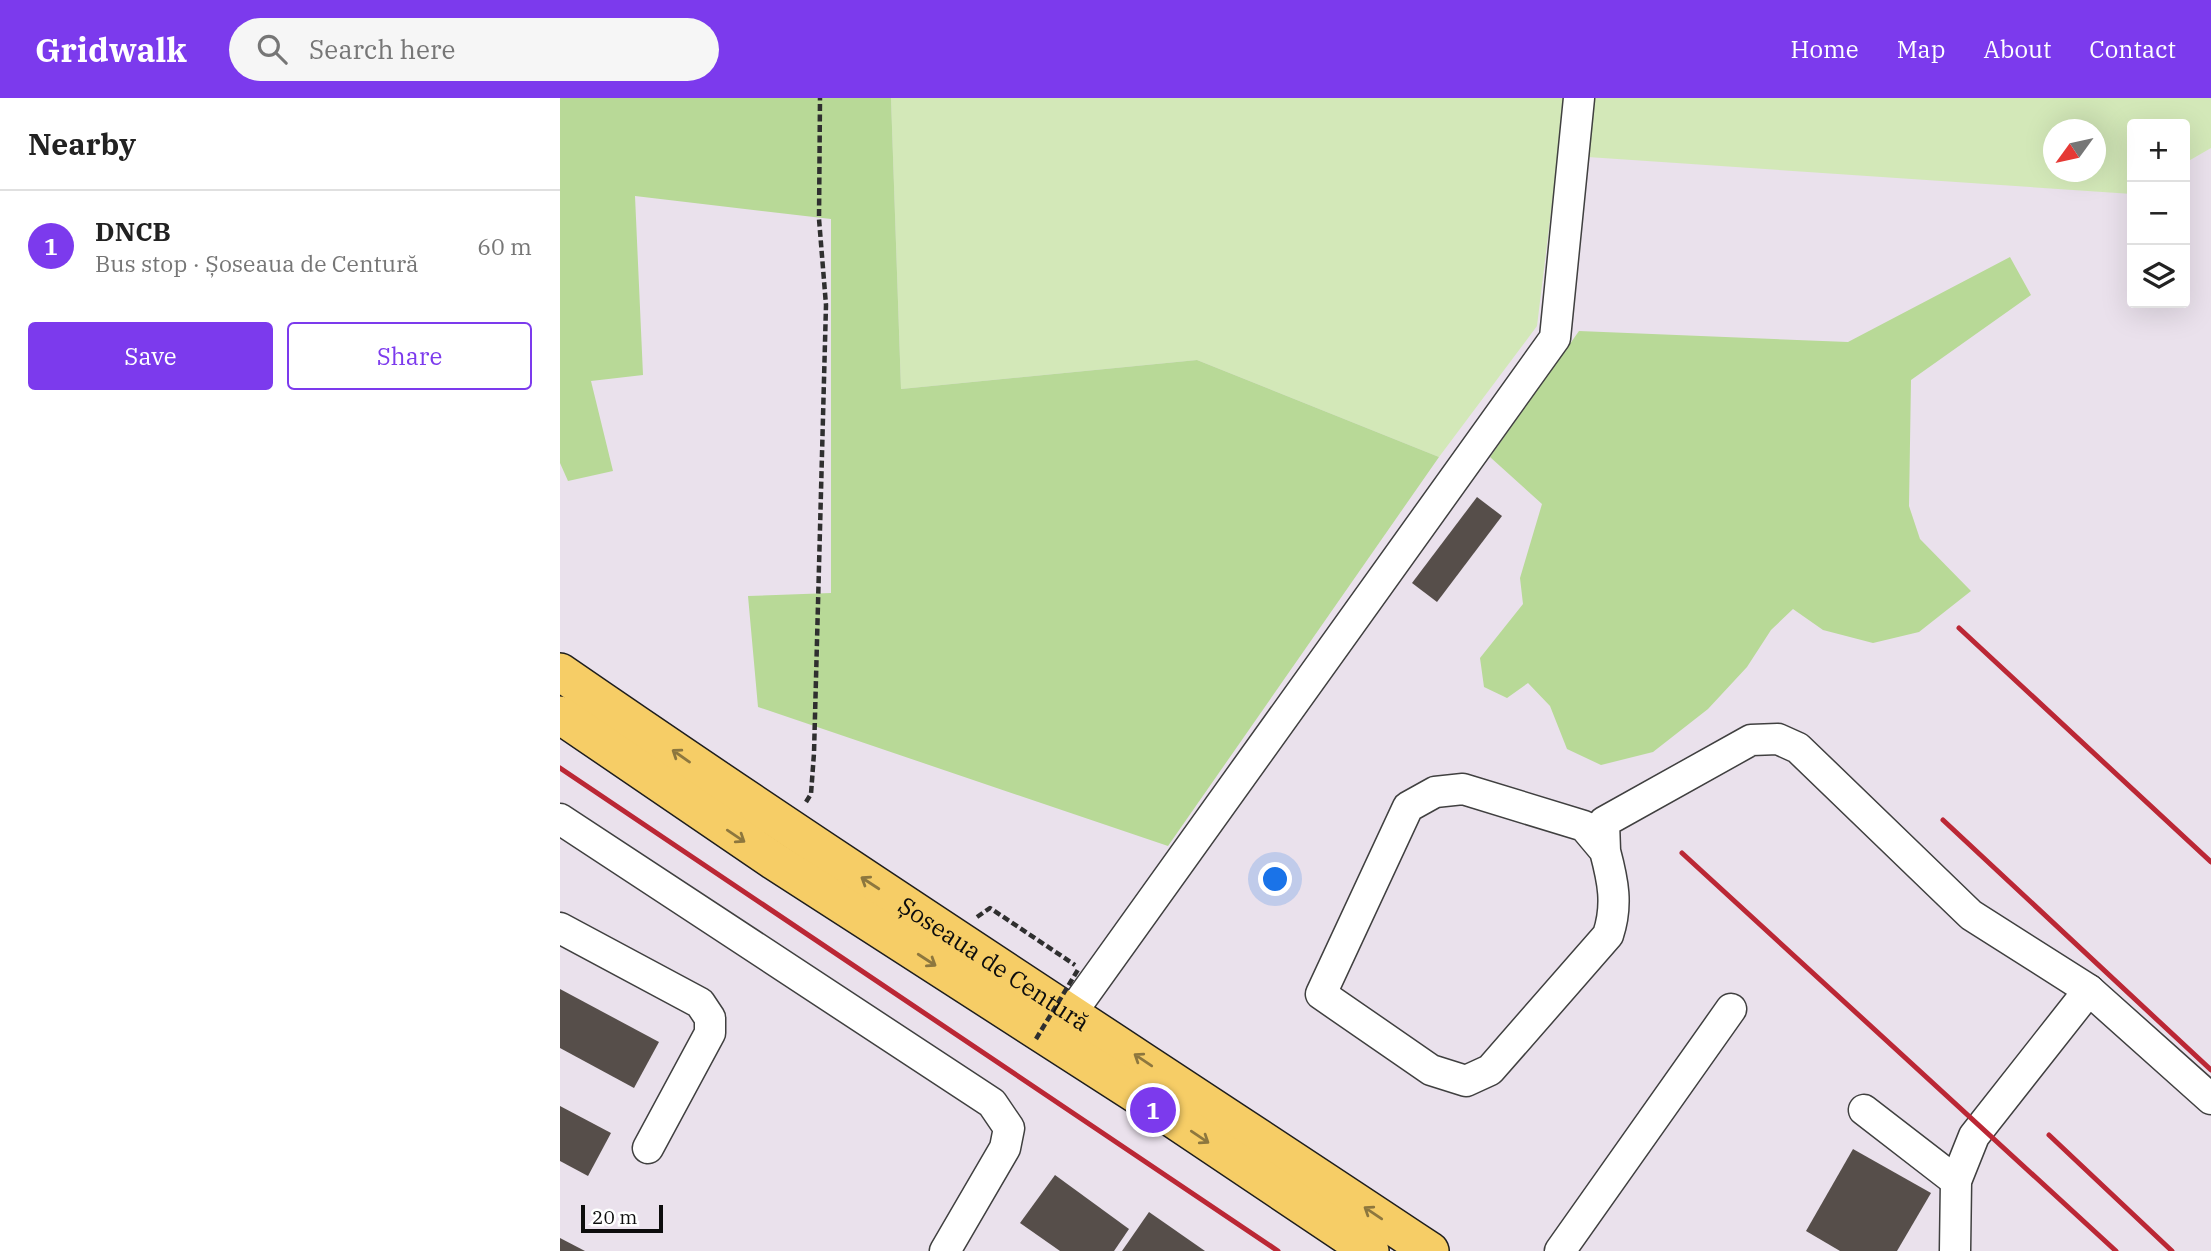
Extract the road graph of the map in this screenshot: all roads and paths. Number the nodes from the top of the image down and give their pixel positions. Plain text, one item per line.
1 (820, 98) edge
2 (1579, 98) edge
3 (560, 672) edge
4 (560, 715) edge
5 (560, 723) edge
6 (639, 771) junction
7 (560, 819) edge
8 (788, 830) junction
9 (1605, 851) junction
10 (990, 908) dead end
11 (560, 928) edge
12 (2089, 990) junction
13 (1731, 1009) dead end
14 (1072, 1012) junction
15 (1036, 1039) dead end
16 (2211, 1099) edge
17 (1864, 1110) dead end
18 (648, 1148) dead end
19 (1956, 1181) junction
20 (945, 1251) edge
21 (1370, 1251) edge
22 (1430, 1251) edge
23 (1560, 1251) edge
24 (1955, 1251) edge

1 - 8 path
2 - 14 lane
8 -> 3 main road, Șoseaua de Centură
4 - 6 main road, Șoseaua de Centură
5 - 6 main road
6 -> 21 main road, Șoseaua de Centură
7 - 20 lane
14 -> 8 main road, Șoseaua de Centură
9 - 9 lane
9 - 12 lane
10 - 15 path, bridge
11 - 18 lane
12 - 16 lane
12 - 19 lane
13 - 23 lane
22 -> 14 main road, Șoseaua de Centură
17 - 19 lane
19 - 24 lane

